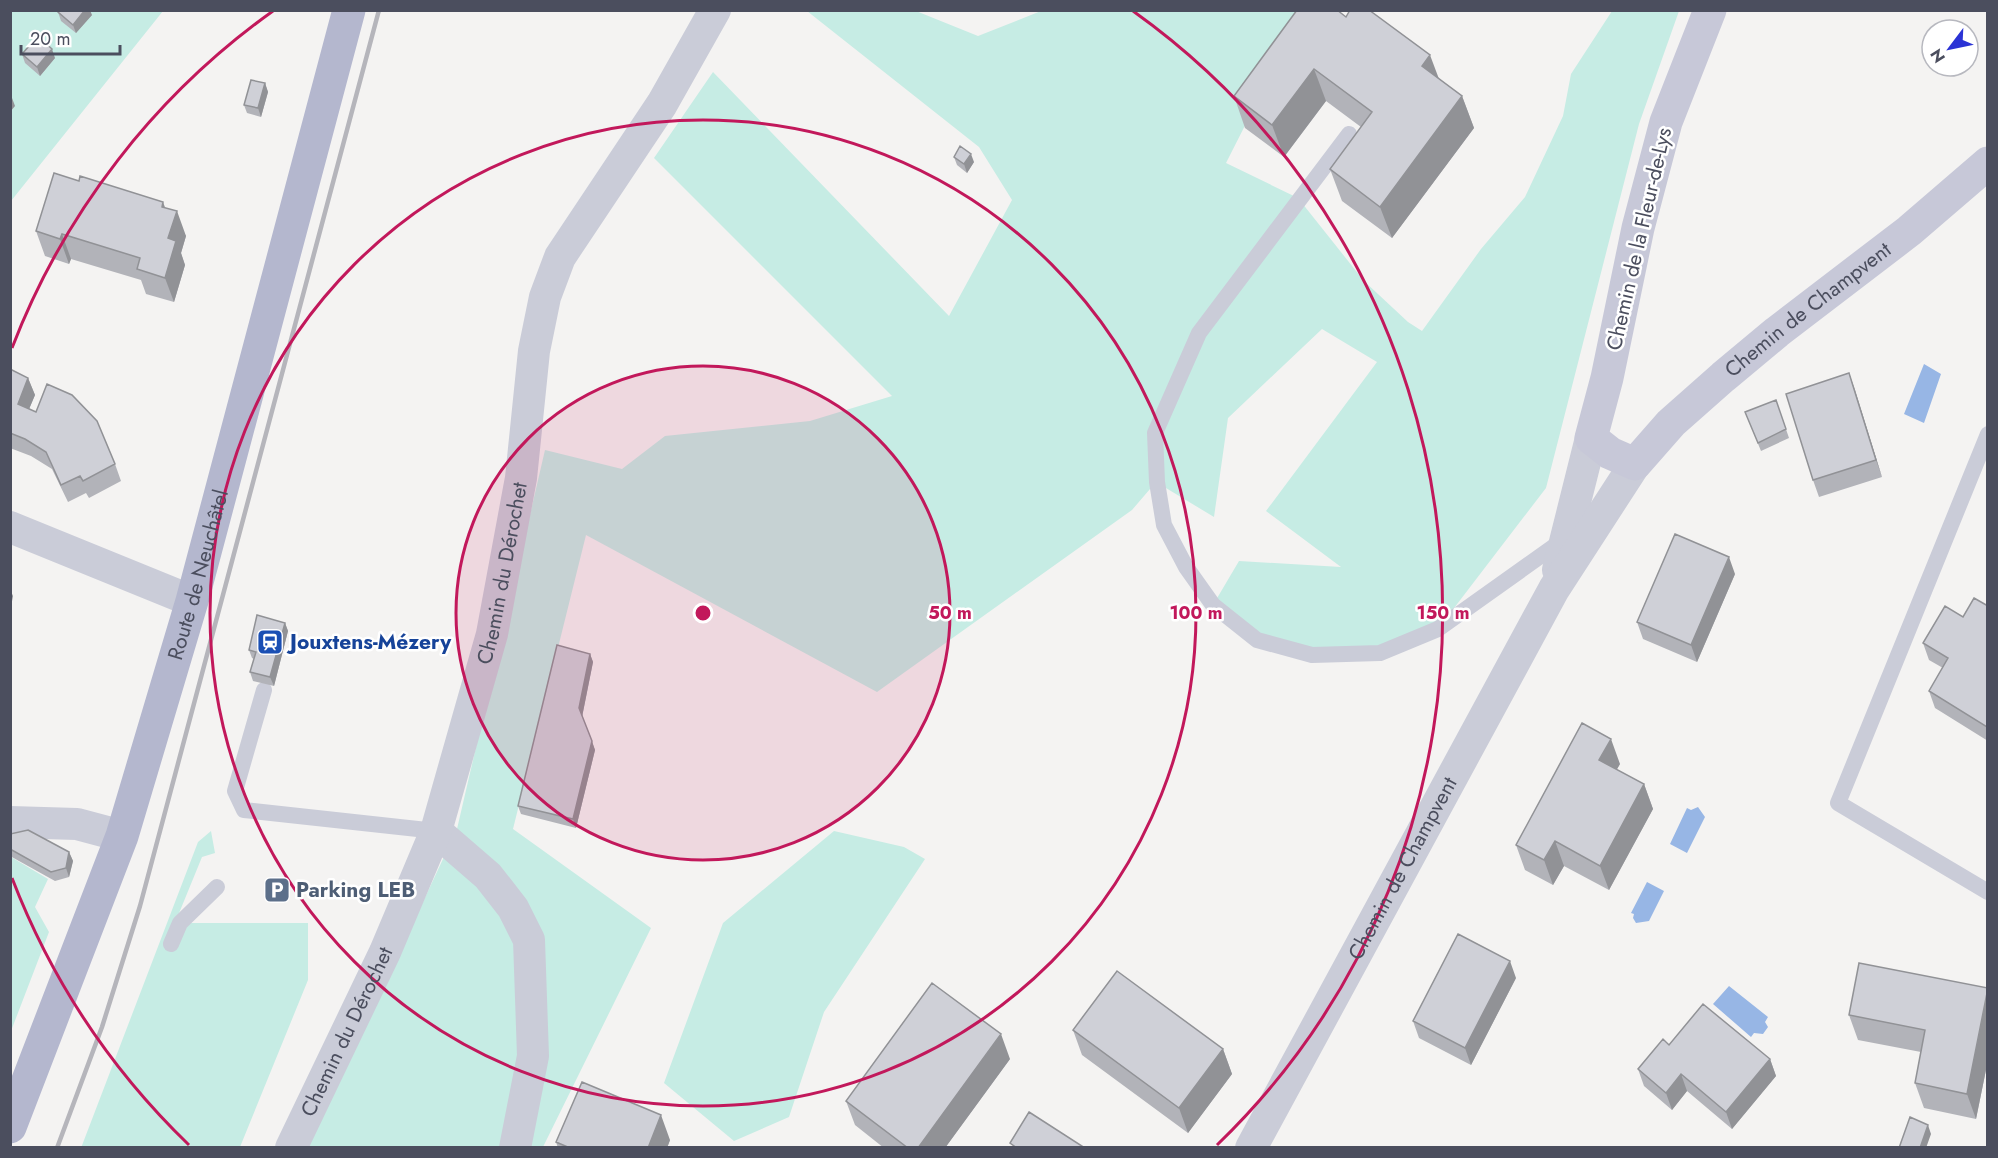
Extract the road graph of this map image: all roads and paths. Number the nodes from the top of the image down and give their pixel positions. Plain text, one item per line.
1 (349, 10) edge
2 (715, 10) edge
3 (1710, 10) edge
4 (1349, 134) dead end
5 (1987, 164) edge
6 (1988, 434) edge
7 (1592, 438) junction
8 (1635, 464) junction
9 (10, 527) edge
10 (1564, 539) junction
11 (1554, 589) junction
12 (192, 601) junction
13 (264, 690) dead end
14 (10, 822) edge
15 (436, 831) junction
16 (122, 836) junction
17 (217, 887) dead end
18 (1988, 892) edge
19 (171, 944) dead end
20 (10, 1127) edge
21 (291, 1148) edge
22 (515, 1148) edge
23 (1251, 1148) edge

1 - 12 main road, Route de Neuchâtel
2 - 15 street, Chemin du Dérochet
3 - 7 street, Chemin de la Fleur-de-Lys
4 - 10 lane
5 - 8 street, Chemin de Champvent
6 - 18 lane
7 - 8 street
7 - 10 street, Chemin de Champvent
8 - 11 street, Chemin de Champvent
9 - 12 street
10 - 11 street, Chemin de Champvent
11 - 23 street, Chemin de Champvent
12 - 16 main road, Route de Neuchâtel
13 - 15 lane
14 - 16 street
15 - 21 street, Chemin du Dérochet
15 - 22 street
16 - 20 main road, Route de Neuchâtel
17 - 19 lane

